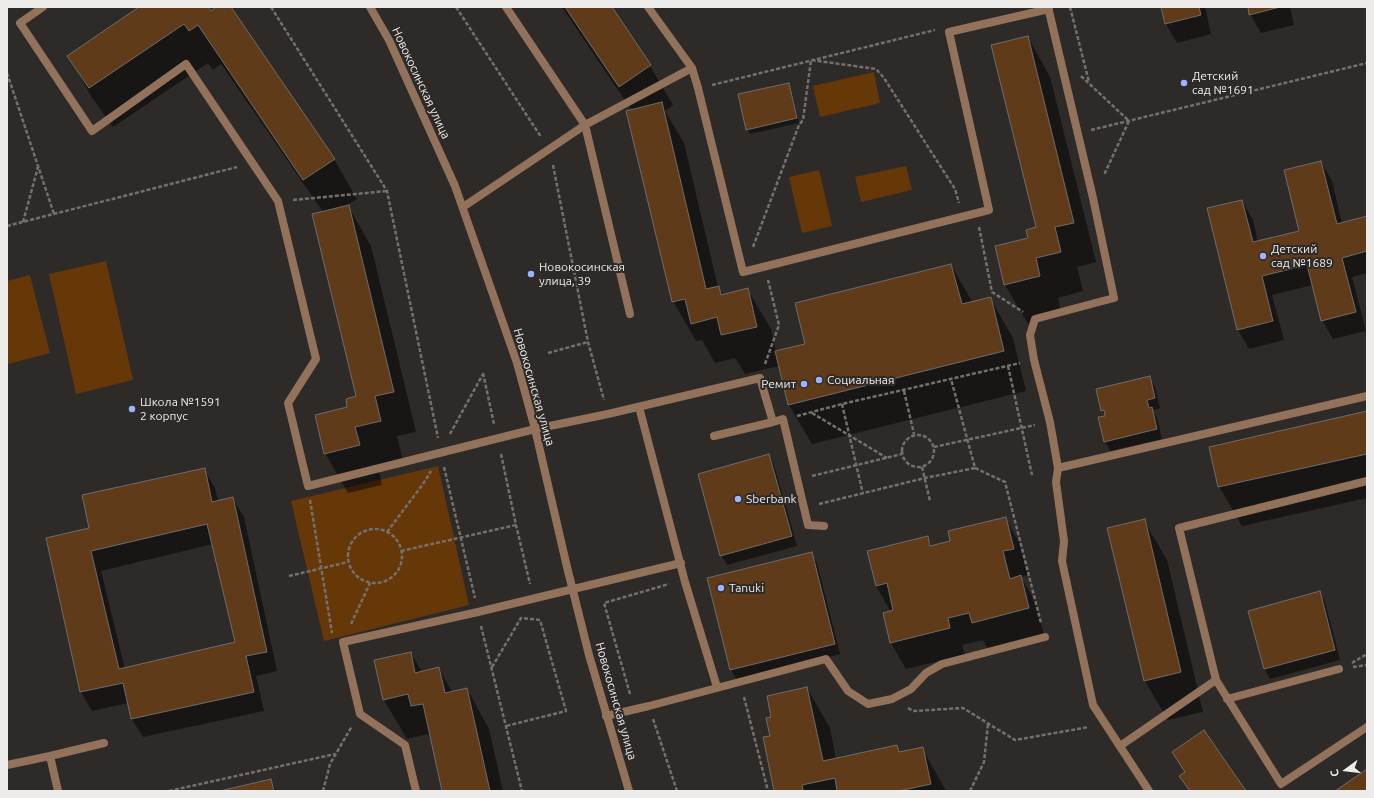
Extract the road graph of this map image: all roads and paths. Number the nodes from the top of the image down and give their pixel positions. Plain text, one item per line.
1 (43, 7) edge
2 (271, 7) edge
3 (370, 7) edge
4 (456, 7) edge
5 (506, 7) edge
6 (648, 7) edge
7 (1070, 7) edge
8 (1049, 8) edge
9 (938, 29) dead end
10 (811, 60) junction
11 (1367, 63) edge
12 (692, 68) junction
13 (7, 73) edge
14 (1080, 75) dead end
15 (1090, 84) junction
16 (698, 88) junction
17 (1129, 121) junction
18 (585, 125) junction
19 (1077, 134) junction
20 (550, 150) junction
21 (252, 163) junction
22 (38, 166) junction
23 (387, 191) junction
24 (1093, 198) junction
25 (278, 201) junction
26 (463, 207) junction
27 (976, 213) junction
28 (54, 214) junction
29 (962, 216) junction
30 (23, 222) junction
31 (7, 226) edge
32 (765, 266) junction
33 (743, 272) junction
34 (630, 314) dead end
35 (1035, 319) junction
36 (588, 342) junction
37 (548, 353) dead end
38 (1034, 360) junction
39 (1008, 366) junction
40 (760, 378) junction
41 (951, 379) junction
42 (904, 391) junction
43 (1367, 396) edge
44 (842, 404) junction
45 (639, 407) junction
46 (812, 413) junction
47 (608, 414) junction
48 (783, 420) junction
49 (773, 422) junction
50 (1050, 422) junction
51 (1021, 428) junction
52 (535, 429) junction
53 (914, 434) junction
54 (850, 435) junction
55 (714, 436) dead end
56 (498, 438) junction
57 (968, 440) junction
58 (934, 447) junction
59 (440, 452) junction
60 (902, 454) junction
61 (887, 458) junction
62 (857, 465) junction
63 (922, 467) junction
64 (975, 468) junction
65 (1058, 468) junction
66 (430, 471) dead end
67 (1032, 475) dead end
68 (925, 478) junction
69 (798, 480) junction
70 (1367, 481) edge
71 (308, 486) junction
72 (863, 494) junction
73 (930, 501) dead end
74 (805, 508) junction
75 (516, 525) junction
76 (824, 526) dead end
77 (387, 532) junction
78 (461, 538) junction
79 (401, 551) junction
80 (348, 562) junction
81 (681, 563) junction
82 (321, 568) junction
83 (289, 576) dead end
84 (685, 580) junction
85 (370, 583) junction
86 (572, 590) junction
87 (534, 599) junction
88 (478, 612) junction
89 (351, 625) dead end
90 (1045, 637) joint
91 (345, 649) junction
92 (492, 668) junction
93 (1339, 670) dead end
94 (1216, 680) junction
95 (740, 682) junction
96 (717, 687) junction
97 (892, 698) junction
98 (1227, 699) junction
99 (649, 706) junction
100 (634, 710) junction
101 (360, 714) junction
102 (606, 716) junction
103 (988, 724) junction
104 (1105, 724) junction
105 (506, 726) junction
106 (1367, 727) edge
107 (104, 743) dead end
108 (1120, 746) junction
109 (335, 754) junction
110 (50, 756) junction
111 (7, 765) edge
112 (58, 791) edge
113 (169, 791) edge
114 (323, 791) edge
115 (416, 791) edge
116 (522, 791) edge
117 (629, 791) edge
118 (677, 791) edge
119 (768, 791) edge
120 (970, 791) edge
121 (1149, 791) edge

1 - 21 street
2 - 23 path
3 - 26 street, Новокосинская улица
4 - 20 path
5 - 18 street
6 - 12 street
7 - 15 path
8 - 19 street
8 - 27 street
9 - 10 path
10 - 16 path
10 - 29 path
10 - 33 path
11 - 17 path
12 - 16 street
12 - 18 street
13 - 22 path
14 - 15 path
15 - 17 path
16 - 33 street
17 - 19 path
17 - 24 path
18 - 20 street
18 - 34 street
19 - 24 street
20 - 26 street
20 - 36 path
21 - 25 street
21 - 28 path
22 - 28 path
22 - 30 path
23 - 25 path
23 - 59 path
24 - 35 street
25 - 71 street
26 - 52 street, Новокосинская улица
27 - 29 street
27 - 35 path
28 - 30 path
29 - 32 street
30 - 31 path
32 - 33 street
32 - 40 path
35 - 38 street
36 - 37 path
36 - 47 path
38 - 39 path
38 - 50 street
39 - 41 path
39 - 51 path
40 - 45 street
40 - 49 street
41 - 42 path
41 - 57 path
42 - 44 path
42 - 53 path
43 - 65 street
44 - 46 path
44 - 54 path
45 - 47 street
45 - 81 street
46 - 48 path
46 - 54 path
47 - 52 street
48 - 49 street
48 - 69 street
49 - 55 street
50 - 51 path
50 - 65 street
51 - 57 path
51 - 67 path
52 - 56 street
52 - 86 street, Новокосинская улица
53 - 58 path
53 - 60 path
54 - 61 path
54 - 62 path
56 - 59 street
56 - 59 path
56 - 75 path
57 - 58 path
57 - 64 path
58 - 63 path
59 - 71 street
59 - 78 path
60 - 61 path
60 - 63 path
61 - 62 path
62 - 69 path
62 - 72 path
63 - 68 path
64 - 68 path
64 - 90 path
65 - 104 street
66 - 77 path
68 - 72 path
68 - 73 path
69 - 74 street
70 - 94 street
71 - 82 path
72 - 74 path
74 - 76 street
75 - 78 path
75 - 87 path
77 - 79 path
77 - 80 path
78 - 79 path
78 - 88 path
79 - 85 path
80 - 82 path
80 - 85 path
81 - 84 street
81 - 86 street
82 - 83 path
82 - 91 path
84 - 96 street
84 - 100 path
85 - 89 path
86 - 87 street
86 - 102 street, Новокосинская улица
87 - 88 street
88 - 91 street
88 - 92 path
90 - 97 street
91 - 101 street
92 - 105 path
92 - 105 path
93 - 98 street
94 - 98 street
94 - 108 street
95 - 96 street
95 - 97 street
95 - 119 path
96 - 99 street
97 - 103 path
98 - 106 street
99 - 100 street
99 - 118 path
100 - 102 street
101 - 109 path
101 - 115 street
102 - 117 street, Новокосинская улица
103 - 104 path
103 - 120 path
104 - 108 street
105 - 116 path
107 - 110 street
108 - 121 street
109 - 113 path
109 - 114 path
110 - 111 street
110 - 112 street

